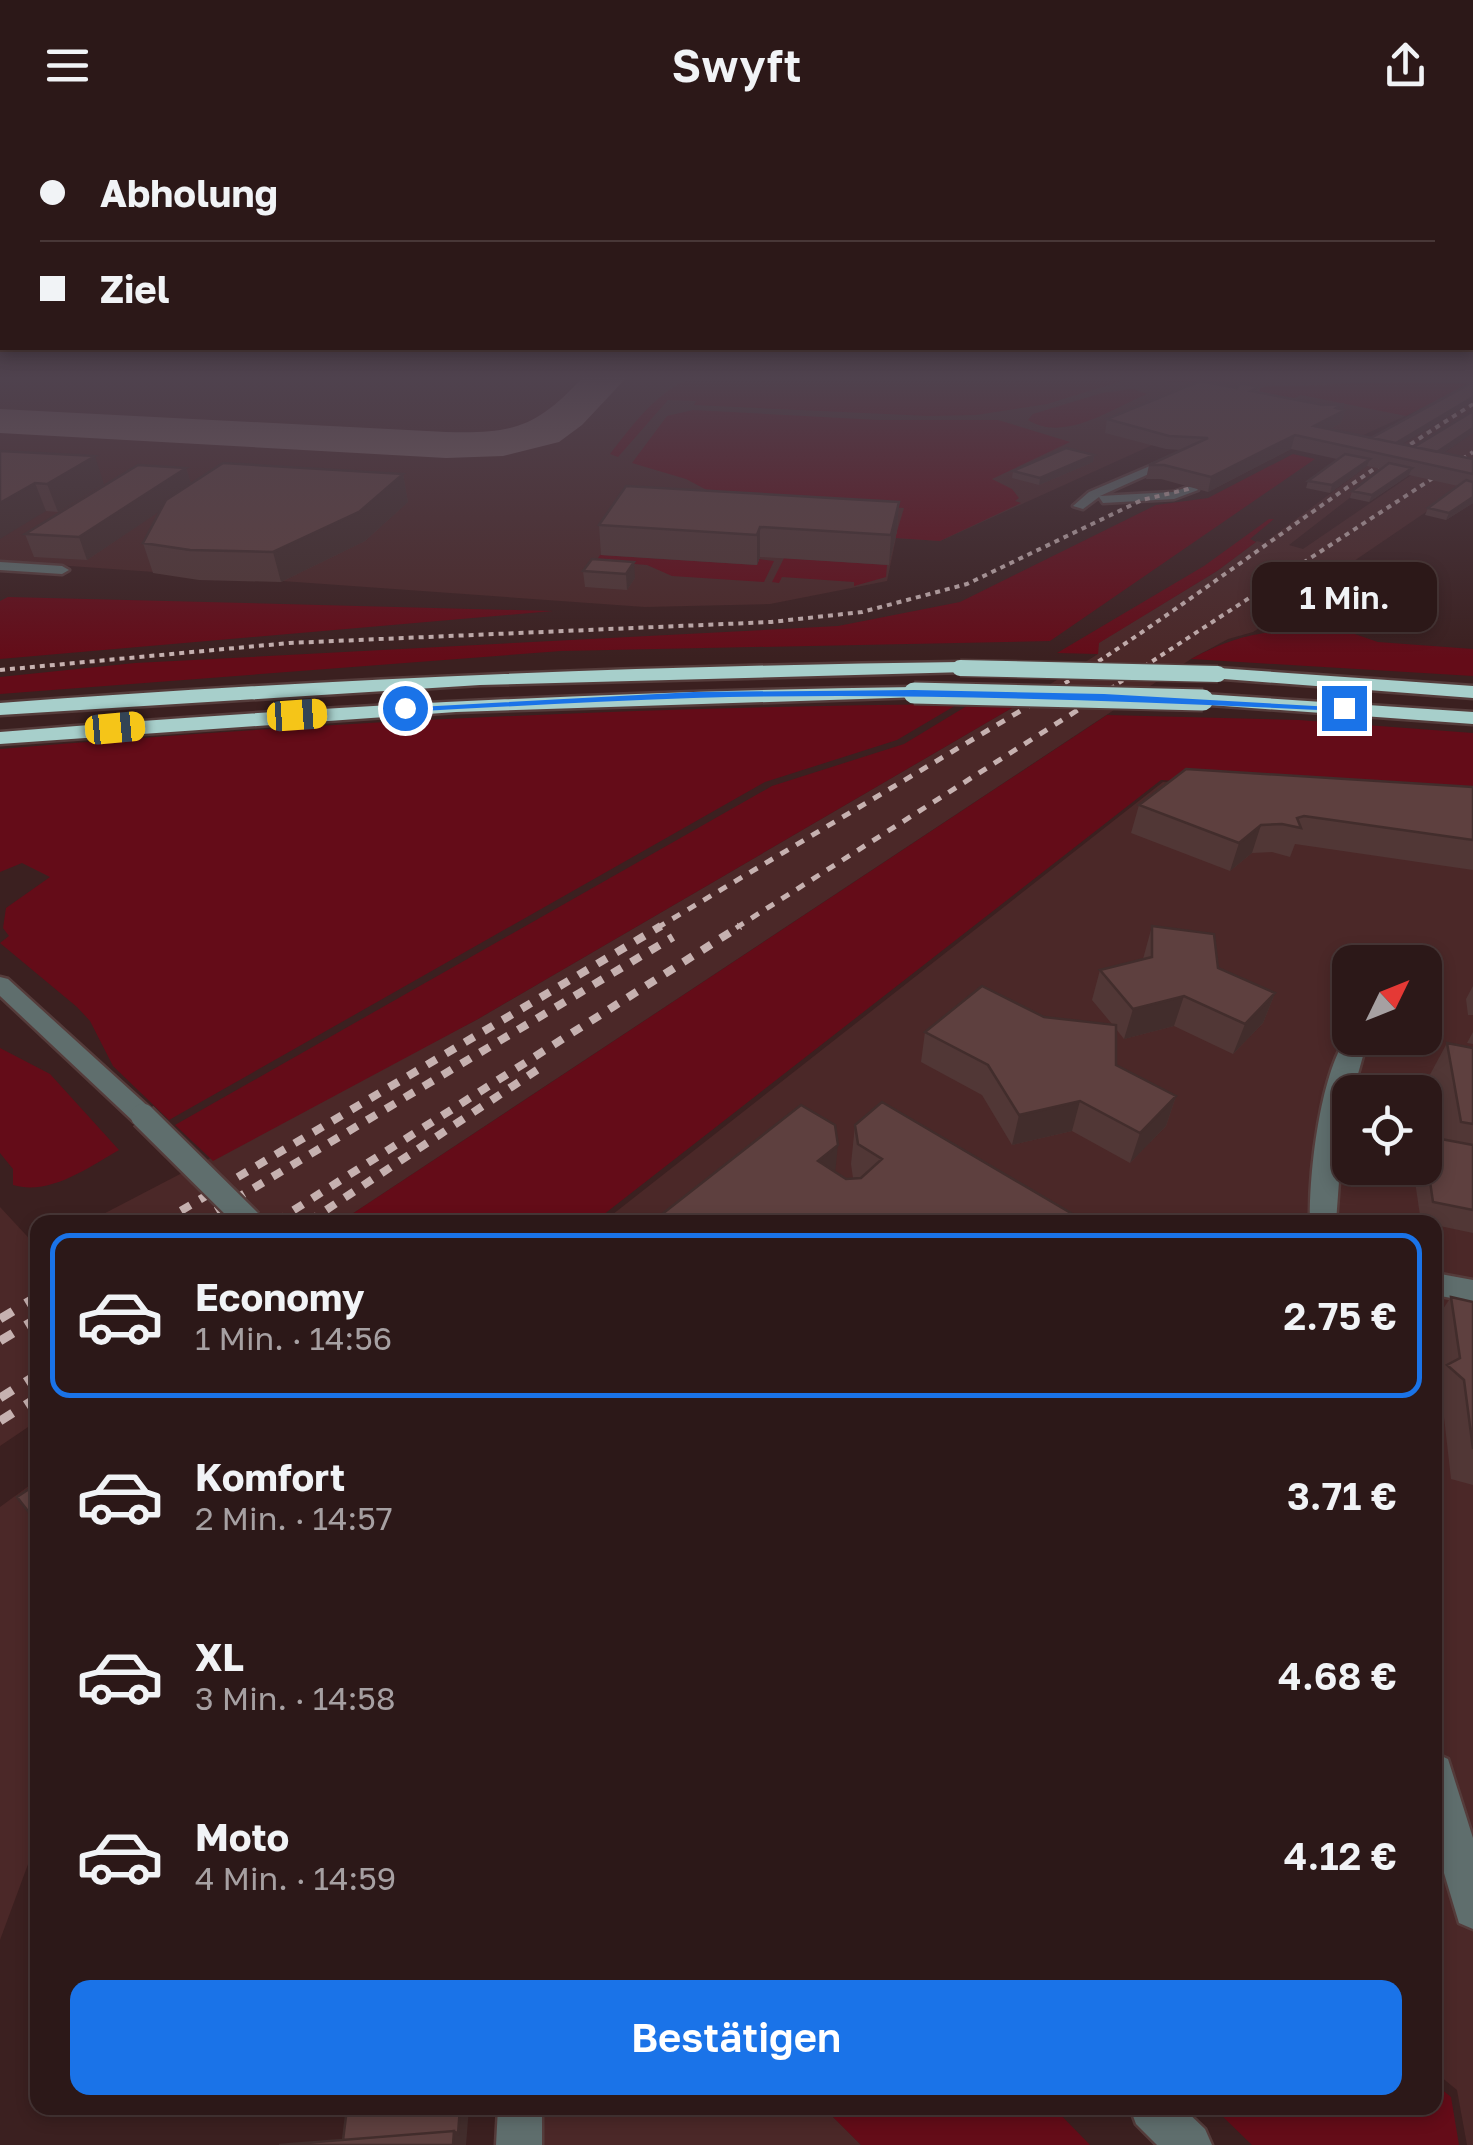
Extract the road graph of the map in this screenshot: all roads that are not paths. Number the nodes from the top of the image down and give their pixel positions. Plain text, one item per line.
1 (1152, 470) edge
2 (1194, 488) edge
3 (0, 566) edge
4 (62, 570) dead end
5 (1473, 692) edge
6 (0, 708) edge
7 (1473, 718) edge
8 (0, 738) edge
9 (0, 984) edge
10 (1351, 1055) edge
11 (243, 1215) edge
12 (1323, 1215) edge
13 (1442, 1285) edge
14 (1473, 1292) edge
15 (1442, 1797) edge
16 (1471, 1903) edge
17 (520, 2115) edge
18 (1159, 2115) edge
19 (519, 2145) edge
20 (1189, 2145) edge

1 - 2 street
3 - 4 street
5 - 6 highway, bridge
7 - 8 highway, bridge
9 - 11 street, bridge
10 - 12 street
13 - 14 street
15 - 16 street
17 - 19 street
18 - 20 street

